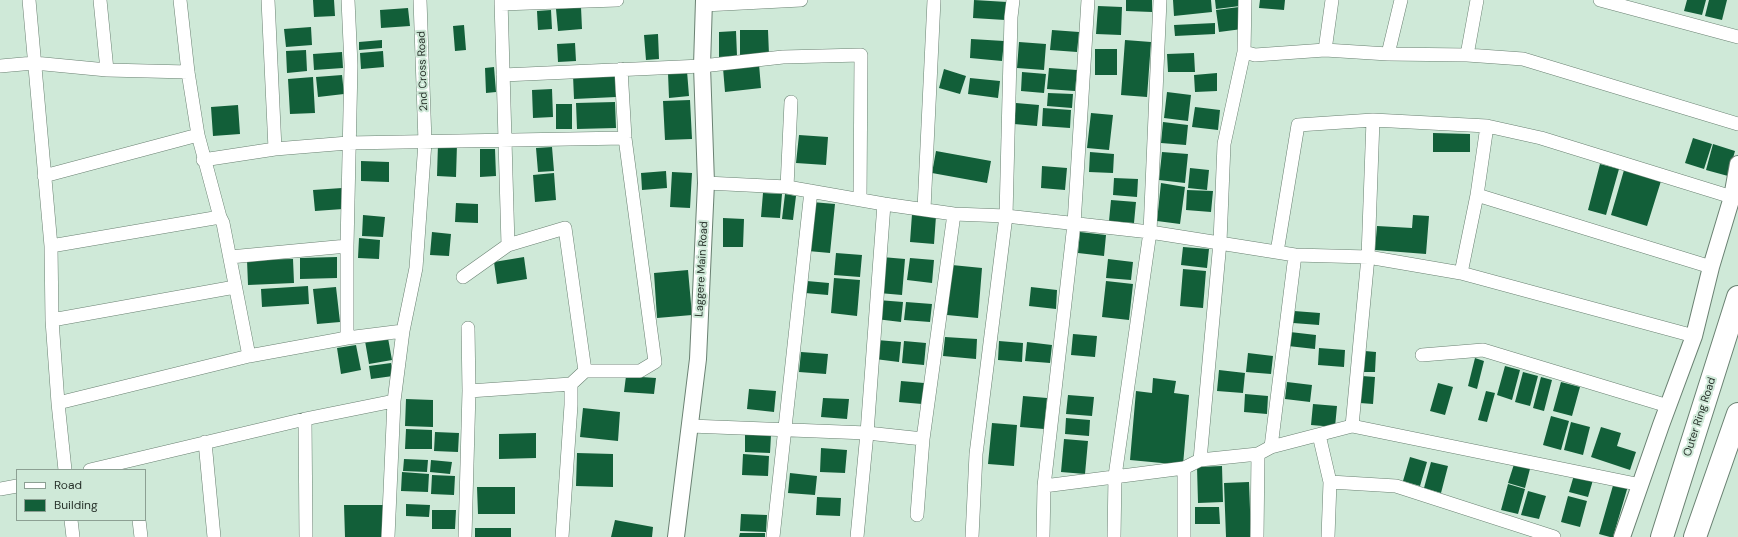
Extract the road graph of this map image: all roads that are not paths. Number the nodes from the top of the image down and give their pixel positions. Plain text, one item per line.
1 (29, 0) edge
2 (100, 0) edge
3 (180, 0) edge
4 (268, 0) edge
5 (348, 0) edge
6 (420, 0) edge
7 (617, 0) edge
8 (801, 0) edge
9 (934, 0) edge
10 (1012, 0) edge
11 (1088, 0) edge
12 (1160, 0) edge
13 (1245, 0) edge
14 (1332, 0) edge
15 (1401, 0) edge
16 (1478, 0) edge
17 (1600, 0) edge
18 (501, 2) edge
19 (704, 2) edge
20 (1738, 37) edge
21 (1325, 50) junction
22 (1244, 52) junction
23 (1388, 54) junction
24 (1466, 55) junction
25 (34, 63) junction
26 (0, 66) edge
27 (702, 66) junction
28 (621, 69) junction
29 (106, 70) junction
30 (188, 72) junction
31 (503, 75) junction
32 (791, 102) dead end
33 (1373, 120) junction
34 (1738, 124) edge
35 (1487, 126) junction
36 (198, 136) junction
37 (625, 138) junction
38 (505, 141) junction
39 (425, 142) junction
40 (348, 143) junction
41 (276, 150) junction
42 (203, 160) junction
43 (1738, 164) edge
44 (44, 176) junction
45 (706, 182) junction
46 (787, 187) junction
47 (811, 192) junction
48 (1476, 195) junction
49 (1732, 197) junction
50 (860, 200) junction
51 (884, 204) junction
52 (924, 209) junction
53 (954, 214) junction
54 (1006, 216) junction
55 (220, 217) junction
56 (1074, 224) junction
57 (1150, 232) junction
58 (1220, 242) junction
59 (508, 245) junction
60 (51, 246) junction
61 (347, 246) junction
62 (1277, 252) junction
63 (1295, 255) junction
64 (230, 257) junction
65 (1368, 257) junction
66 (1711, 267) junction
67 (1461, 272) junction
68 (463, 277) dead end
69 (236, 287) junction
70 (1738, 297) edge
71 (52, 320) junction
72 (468, 328) dead end
73 (404, 331) junction
74 (1694, 336) junction
75 (347, 338) junction
76 (1422, 354) dead end
77 (249, 356) junction
78 (585, 371) junction
79 (571, 384) junction
80 (469, 391) junction
81 (394, 401) junction
82 (58, 403) junction
83 (1668, 406) junction
84 (1738, 414) edge
85 (305, 419) junction
86 (690, 426) junction
87 (1352, 426) junction
88 (785, 430) junction
89 (867, 433) junction
90 (1319, 435) junction
91 (923, 439) junction
92 (205, 442) junction
93 (1271, 447) junction
94 (1258, 454) junction
95 (1200, 460) junction
96 (135, 465) edge
97 (1184, 468) junction
98 (65, 469) edge
99 (99, 469) edge
100 (1115, 476) junction
101 (1330, 482) junction
102 (1641, 484) junction
103 (16, 486) edge
104 (1044, 486) junction
105 (0, 489) edge
106 (917, 515) dead end
107 (71, 521) edge
108 (139, 521) edge
109 (73, 537) edge
110 (141, 537) edge
111 (214, 537) edge
112 (306, 537) edge
113 (388, 537) edge
114 (465, 537) edge
115 (562, 537) edge
116 (676, 537) edge
117 (773, 537) edge
118 (857, 537) edge
119 (972, 537) edge
120 (1043, 537) edge
121 (1114, 537) edge
122 (1184, 537) edge
123 (1257, 537) edge
124 (1328, 537) edge
125 (1554, 537) edge
126 (1622, 537) edge
127 (1662, 537) edge
128 (1695, 537) edge

1 - 25 street
2 - 29 street
3 - 30 street
4 - 41 street
5 - 40 street
6 - 39 street, 2nd Cross Road
7 - 18 street
8 - 19 street
9 - 52 street
10 - 54 street
11 - 56 street
12 - 57 street
13 - 22 street
14 - 21 street
15 - 23 street
16 - 24 street
17 - 20 street
18 - 31 street
19 - 27 street, Laggere Main Road
21 - 22 street
21 - 23 street
22 - 58 street
23 - 24 street
24 - 34 street
25 - 26 street
25 - 29 street
25 - 44 street
27 - 28 street
27 - 45 street, Laggere Main Road
27 - 50 street
28 - 31 street
28 - 37 street
29 - 30 street
30 - 36 street
31 - 38 street
32 - 46 street
33 - 35 street
33 - 62 street
33 - 65 street
35 - 48 street
35 - 49 street
36 - 42 street
36 - 44 street
37 - 38 street
37 - 78 street
38 - 39 street
38 - 59 street
39 - 40 street
39 - 73 street, 2nd Cross Road
40 - 41 street
40 - 61 street
41 - 42 street
42 - 55 street
43 - 49 street
44 - 60 street
45 - 46 street
45 - 86 street, Laggere Main Road
46 - 47 street
47 - 50 street
47 - 88 street
48 - 66 street
48 - 67 street
49 - 66 street
50 - 51 street
51 - 52 street
51 - 89 street
52 - 53 street
53 - 54 street
53 - 91 street
54 - 56 street
54 - 119 street
55 - 60 street
55 - 64 street
56 - 57 street
56 - 104 street
57 - 58 street
57 - 100 street
58 - 62 street
58 - 95 street
59 - 68 street
59 - 78 street
60 - 71 street
61 - 64 street
61 - 75 street
62 - 63 street
63 - 65 street
63 - 93 street
64 - 69 street
65 - 67 street
65 - 87 street
66 - 74 street
67 - 74 street
69 - 71 street
69 - 77 street
70 - 127 highway, Outer Ring Road
71 - 82 street
72 - 80 street
73 - 75 street
73 - 81 street, 2nd Cross Road
74 - 83 street
75 - 77 street
76 - 83 street
77 - 82 street
78 - 79 street
79 - 80 street
79 - 115 street
80 - 114 street
81 - 85 street
81 - 113 street, 2nd Cross Road
82 - 98 street
83 - 102 street
84 - 128 highway
85 - 92 street
85 - 112 street
86 - 88 street
86 - 116 street, Laggere Main Road
87 - 90 street
87 - 102 street
88 - 89 street
88 - 117 street
89 - 91 street
89 - 118 street
90 - 93 street
90 - 101 street
91 - 106 street
92 - 96 street
92 - 111 street
93 - 94 street
94 - 95 street
94 - 123 street
95 - 97 street
96 - 99 street
97 - 100 street
97 - 122 street
100 - 104 street
100 - 121 street
101 - 124 street
101 - 125 street
102 - 126 street
103 - 105 street
104 - 120 street
107 - 109 street
108 - 110 street

